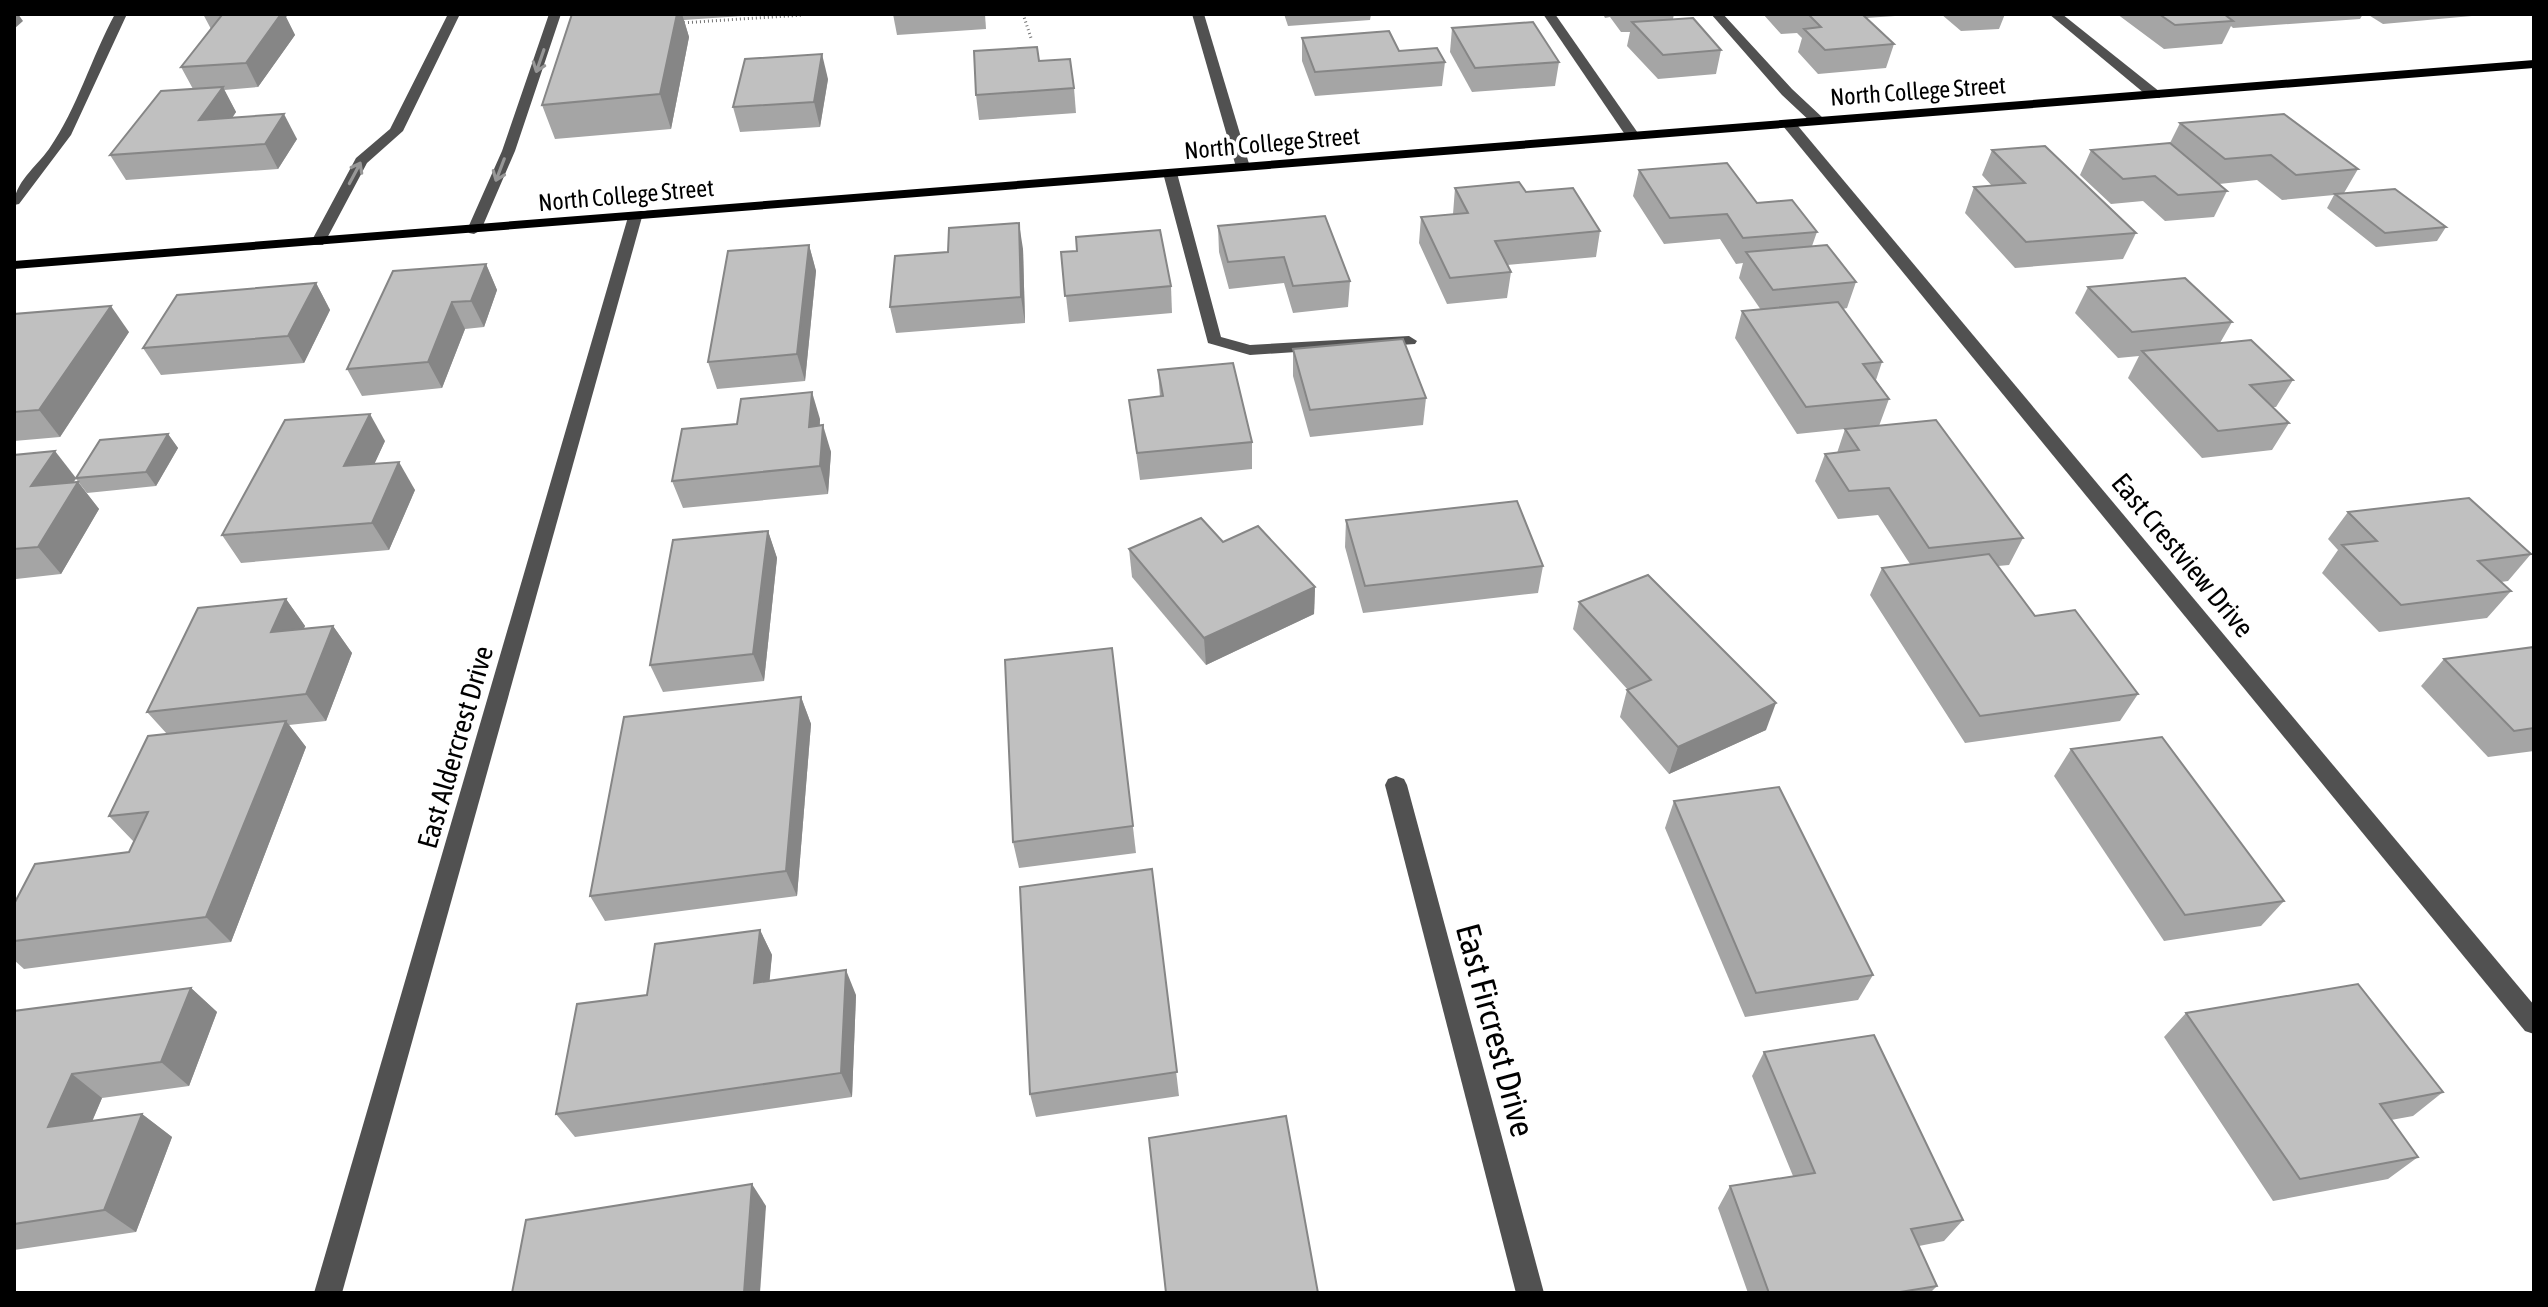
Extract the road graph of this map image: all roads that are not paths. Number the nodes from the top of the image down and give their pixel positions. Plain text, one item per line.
1 (121, 14) edge
2 (454, 14) edge
3 (555, 14) edge
4 (1198, 14) edge
5 (1549, 14) edge
6 (1717, 14) edge
7 (2055, 14) edge
8 (2534, 64) edge
9 (2155, 95) junction
10 (1818, 121) junction
11 (1788, 123) junction
12 (1633, 136) junction
13 (1243, 167) junction
14 (1170, 173) junction
15 (14, 201) edge
16 (635, 217) junction
17 (474, 230) junction
18 (318, 242) junction
19 (14, 265) edge
20 (1409, 341) dead end
21 (1396, 785) dead end
22 (2534, 1023) edge
23 (328, 1293) edge
24 (1530, 1293) edge

1 - 15 street
18 -> 2 street
3 -> 17 street
4 - 13 street
5 - 12 street
6 - 10 street
7 - 9 street
8 - 9 main road, North College Street
9 - 10 main road, North College Street
10 - 11 main road, North College Street
11 - 12 main road, North College Street
11 - 22 street, East Crestview Drive
12 - 13 main road, North College Street
13 - 14 main road, North College Street
14 - 16 main road, North College Street
14 - 20 street
16 - 17 main road, North College Street
16 - 23 street, East Aldercrest Drive
17 - 18 main road, North College Street
18 - 19 main road, North College Street
21 - 24 street, East Fircrest Drive

